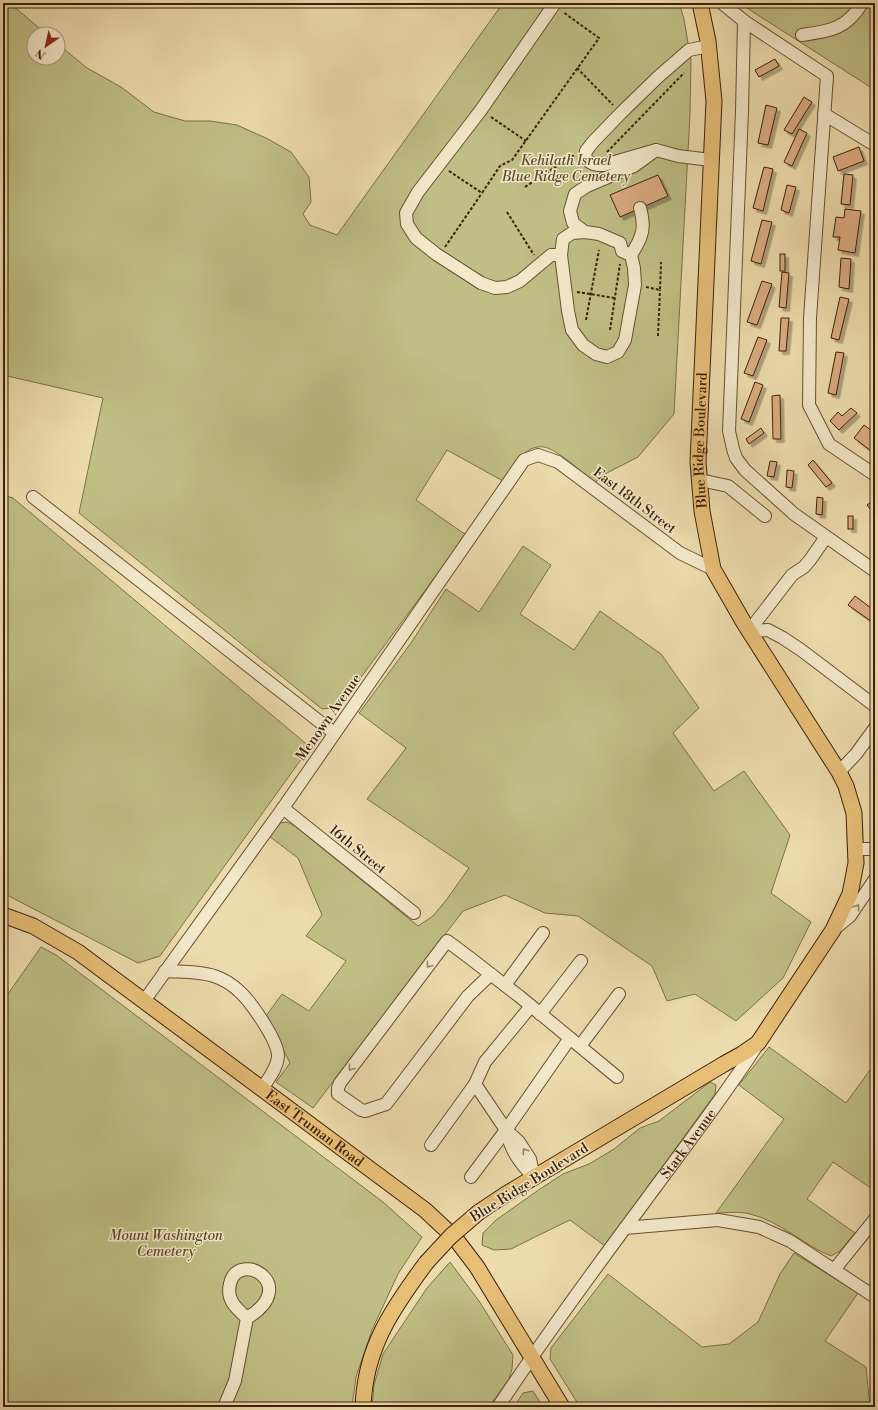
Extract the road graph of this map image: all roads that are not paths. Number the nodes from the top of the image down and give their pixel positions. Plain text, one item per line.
1 (700, 3) edge
2 (722, 3) edge
3 (862, 3) edge
4 (554, 4) edge
5 (744, 21) junction
6 (802, 35) dead end
7 (708, 46) junction
8 (824, 114) junction
9 (875, 145) edge
10 (656, 150) junction
11 (711, 160) junction
12 (640, 208) dead end
13 (585, 232) junction
14 (626, 253) junction
15 (561, 255) junction
16 (538, 455) joint
17 (875, 475) edge
18 (700, 480) junction
19 (33, 497) dead end
20 (765, 516) dead end
21 (826, 537) junction
22 (713, 569) junction
23 (875, 571) edge
24 (749, 631) junction
25 (875, 706) edge
26 (875, 728) edge
27 (334, 734) junction
28 (839, 772) junction
29 (283, 808) junction
30 (857, 849) junction
31 (875, 849) edge
32 (875, 880) edge
33 (414, 913) dead end
34 (3, 915) edge
35 (833, 930) junction
36 (542, 933) dead end
37 (581, 961) dead end
38 (165, 971) junction
39 (491, 974) junction
40 (505, 985) junction
41 (619, 994) dead end
42 (144, 1001) junction
43 (536, 1010) junction
44 (570, 1038) junction
45 (758, 1043) junction
46 (580, 1046) junction
47 (618, 1077) dead end
48 (475, 1084) junction
49 (262, 1089) junction
50 (506, 1130) junction
51 (431, 1145) dead end
52 (471, 1177) dead end
53 (534, 1177) junction
54 (875, 1219) edge
55 (625, 1228) junction
56 (834, 1270) junction
57 (875, 1297) edge
58 (247, 1318) dead end
59 (532, 1357) junction
60 (224, 1407) edge
61 (363, 1407) edge
62 (498, 1407) edge
63 (562, 1407) edge

1 - 7 main road, Blue Ridge Boulevard
2 - 5 street
3 - 6 street
4 - 15 street
5 - 8 street
5 - 21 street
7 - 10 street
7 - 11 main road, Blue Ridge Boulevard
8 - 9 street
8 - 17 street
10 - 11 street
10 - 13 street
11 - 18 main road, Blue Ridge Boulevard
12 - 14 street
13 - 14 street
13 - 15 street
14 - 15 street
16 - 22 street, East 18th Street
16 - 27 street, Menown Avenue
18 - 20 street
18 - 22 main road, Blue Ridge Boulevard
19 - 27 street
21 - 23 street
21 - 24 street
22 - 24 main road, Blue Ridge Boulevard
24 - 25 street
24 - 28 main road, Blue Ridge Boulevard
26 - 28 street
27 - 29 street, Menown Avenue
28 - 30 main road, Blue Ridge Boulevard
29 - 33 street, 16th Street
29 - 38 street, Menown Avenue
30 - 31 street
30 - 35 main road, Blue Ridge Boulevard
35 -> 32 street, Stark Avenue
34 - 42 main road, East Truman Road
35 - 45 main road, Stark Avenue
36 - 40 street
37 - 43 street
38 - 42 street, Menown Avenue
38 - 49 street
39 -> 39 street
39 - 40 street
40 - 43 street
41 - 46 street
42 - 49 main road, East Truman Road
43 - 44 street
43 - 48 street
44 - 46 street
44 - 50 street
45 - 53 main road, Blue Ridge Boulevard
45 - 55 street, Stark Avenue
46 - 47 street
48 - 50 street
48 - 51 street
49 - 59 main road, East Truman Road
50 - 52 street
50 - 53 street
53 - 61 main road, Blue Ridge Boulevard, bridge
54 - 56 street
55 - 56 street
55 - 59 street, Stark Avenue
56 - 57 street
58 - 60 street
59 - 62 street, Stark Avenue
59 - 63 main road, East Truman Road

